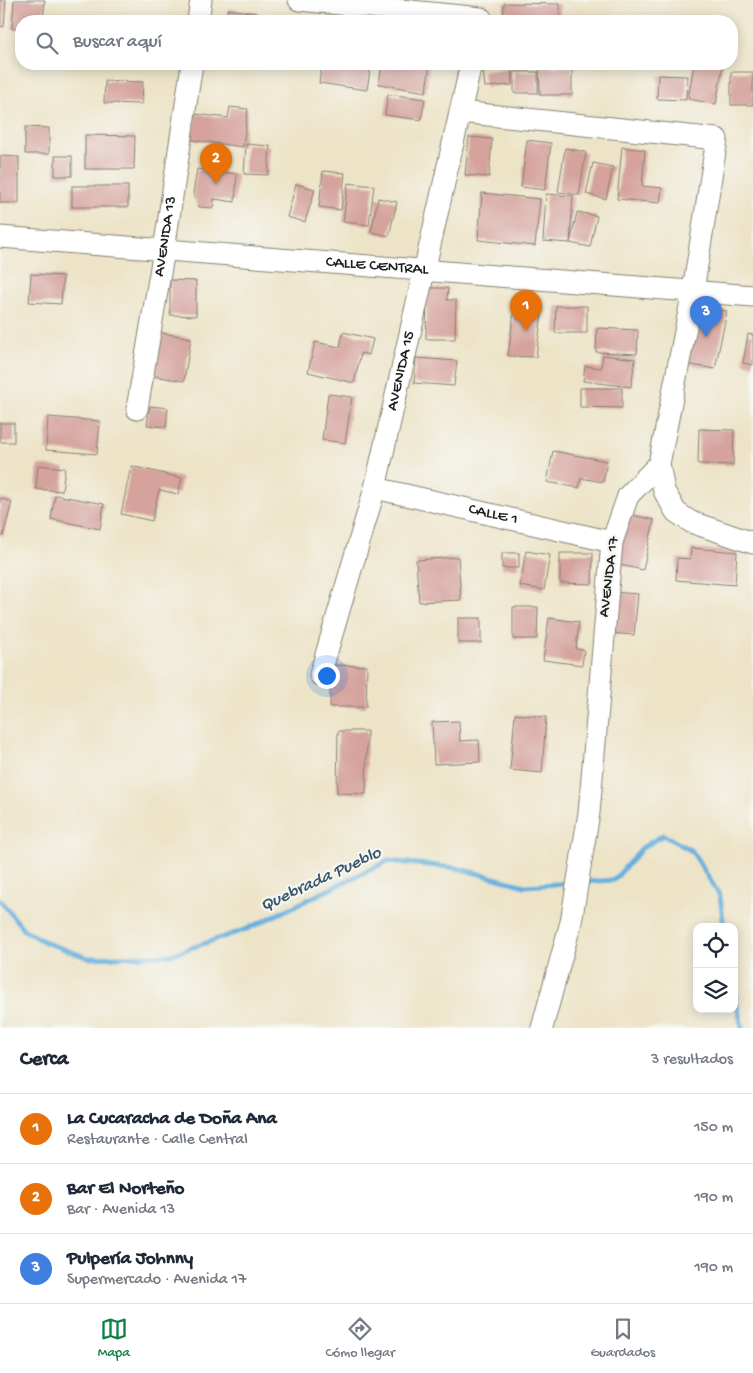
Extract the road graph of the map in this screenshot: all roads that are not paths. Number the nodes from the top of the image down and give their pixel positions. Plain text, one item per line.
1 (202, 0) edge
2 (299, 0) edge
3 (482, 13) edge
4 (199, 15) edge
5 (191, 70) edge
6 (470, 70) edge
7 (460, 112) junction
8 (0, 237) edge
9 (164, 250) junction
10 (424, 271) junction
11 (693, 291) junction
12 (753, 296) edge
13 (137, 409) dead end
14 (659, 464) junction
15 (375, 488) junction
16 (612, 542) junction
17 (753, 543) edge
18 (320, 676) dead end
19 (542, 1028) edge

1 - 4 street
2 - 3 street
5 - 9 street, AVENIDA 13
6 - 7 street, AVENIDA 15
7 - 10 street, AVENIDA 15
7 - 11 street
8 - 9 street, CALLE CENTRAL
9 - 10 street, CALLE CENTRAL
9 - 13 street, AVENIDA 13
10 - 11 street, CALLE CENTRAL
10 - 15 street, AVENIDA 15
11 - 12 street, CALLE CENTRAL
11 - 14 street
14 - 16 street, AVENIDA 17
14 - 17 street
15 - 16 street, CALLE 1
15 - 18 street, AVENIDA 15
16 - 19 street, AVENIDA 17

